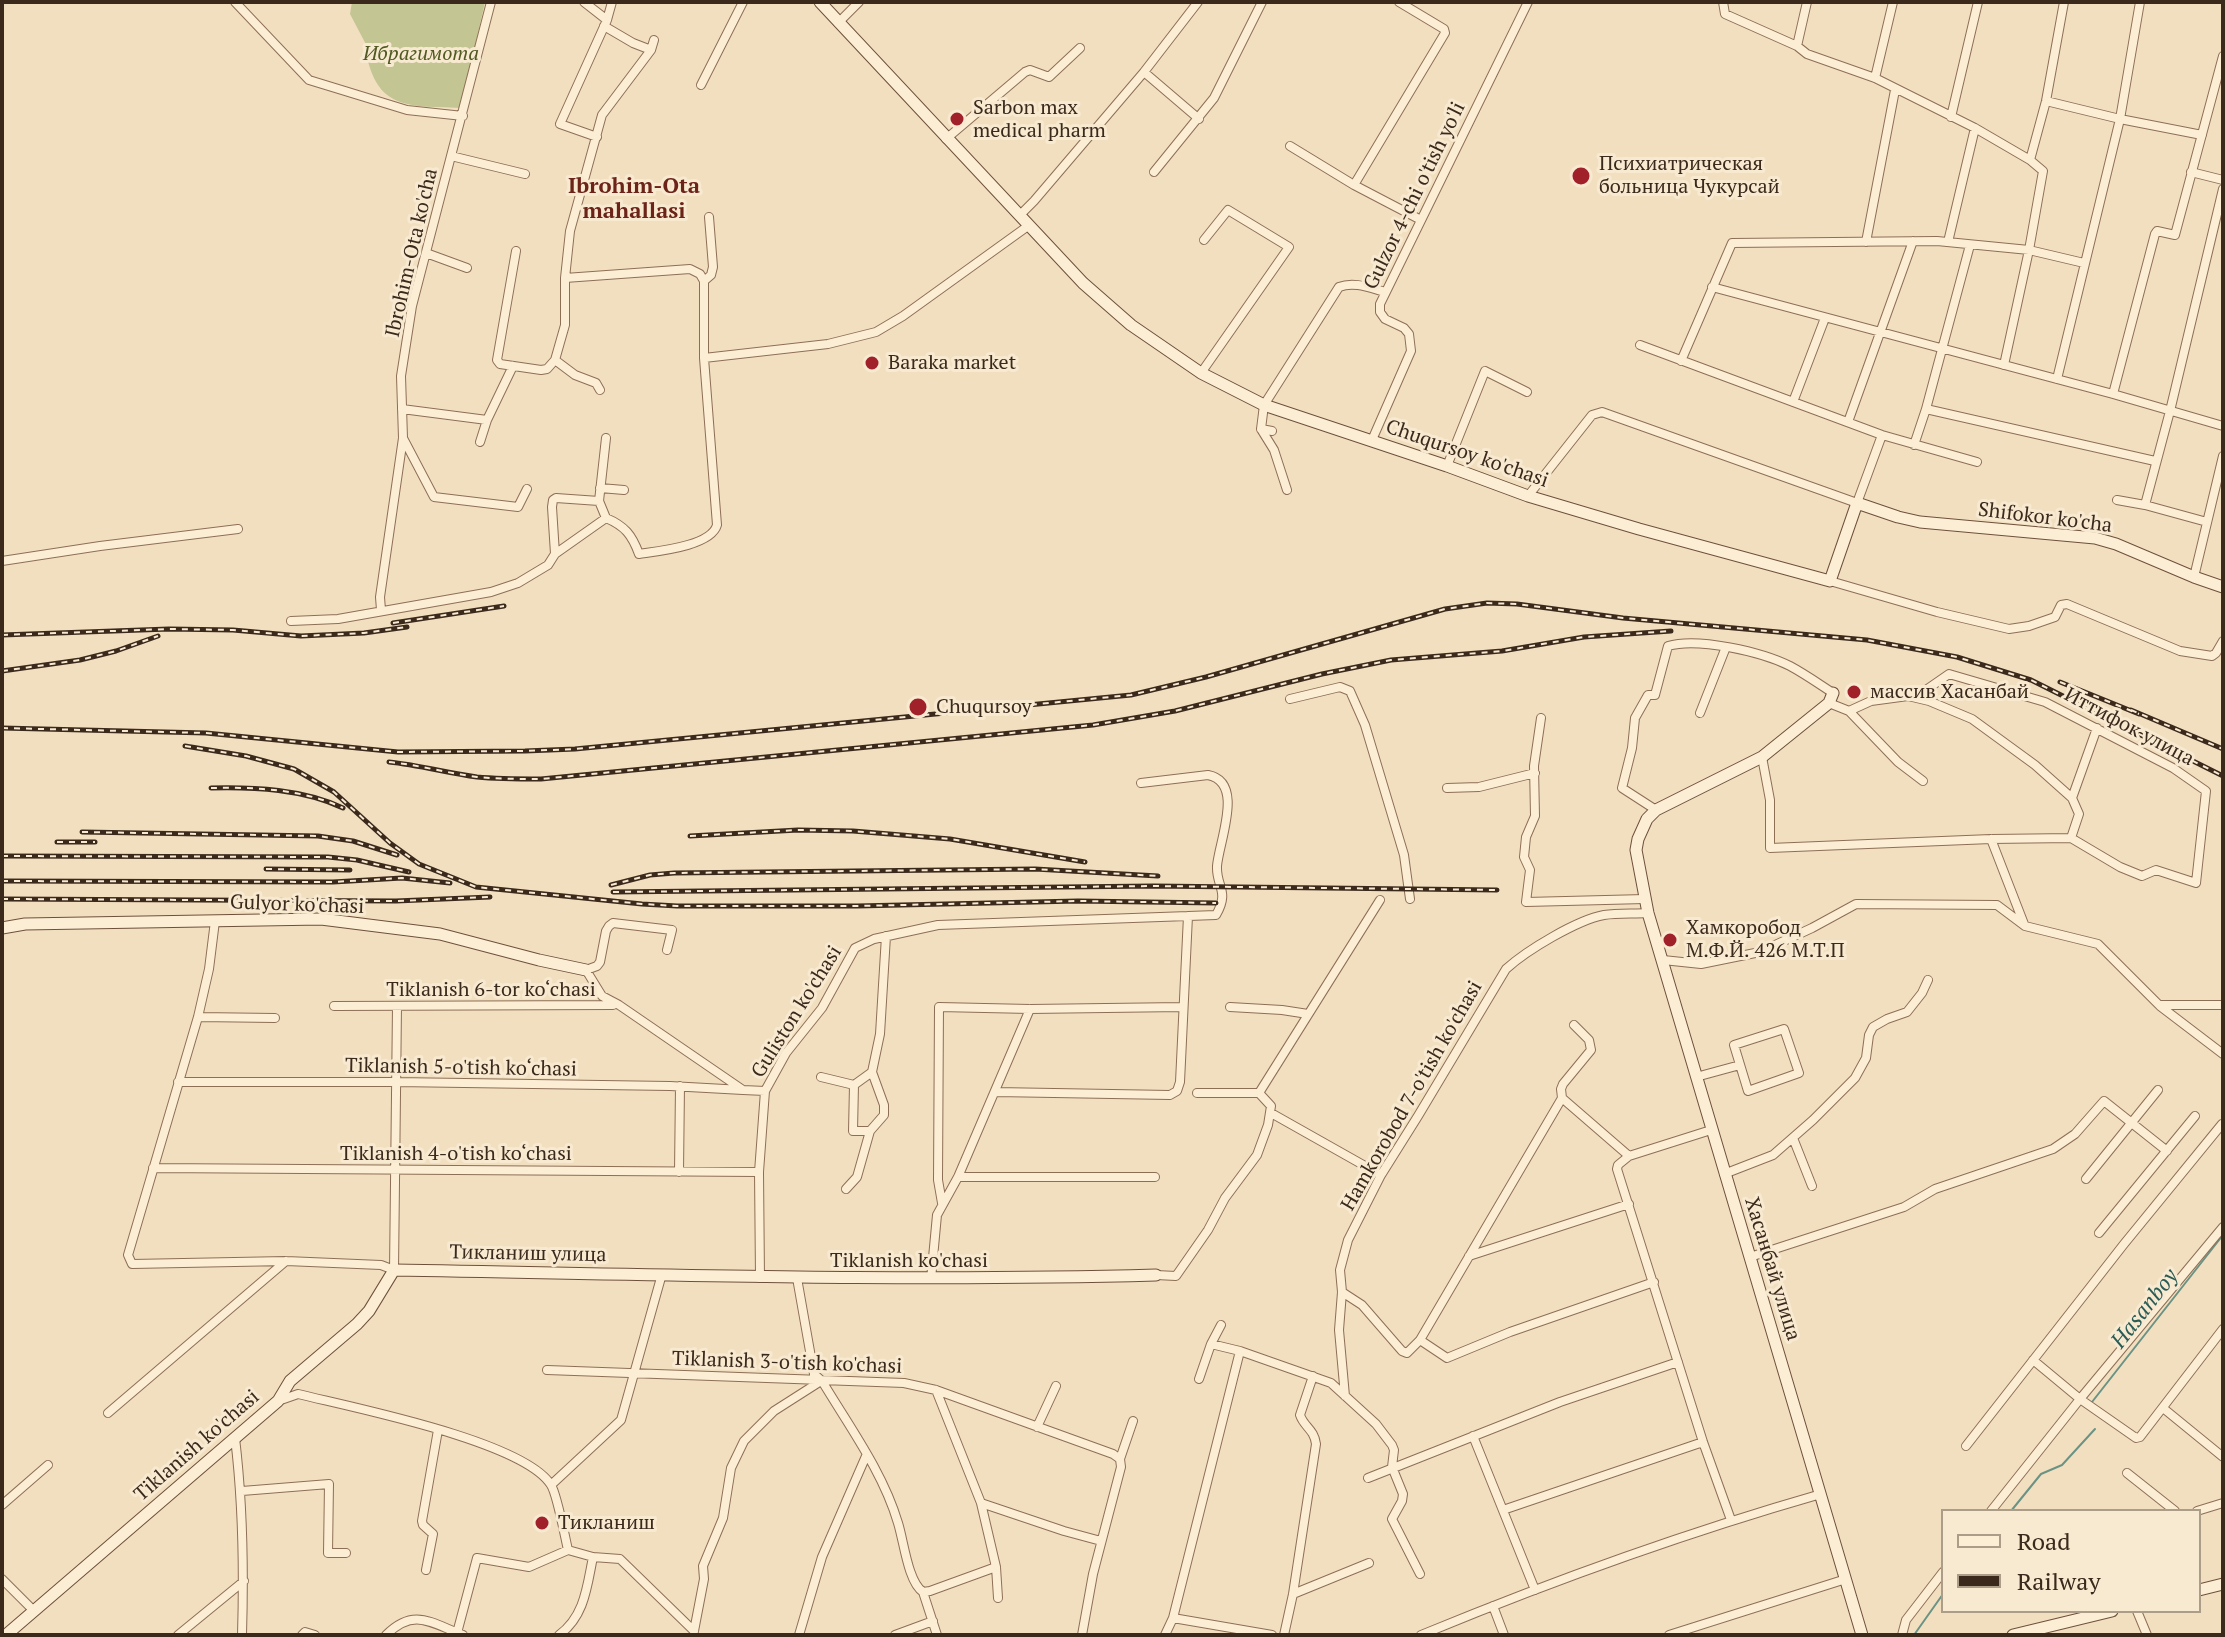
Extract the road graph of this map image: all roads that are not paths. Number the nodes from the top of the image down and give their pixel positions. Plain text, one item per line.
1 (235, 2) edge
2 (491, 2) edge
3 (584, 2) edge
4 (612, 2) edge
5 (743, 2) edge
6 (820, 2) edge
7 (859, 2) edge
8 (1198, 2) edge
9 (1262, 2) edge
10 (1399, 2) edge
11 (1528, 2) edge
12 (1723, 2) edge
13 (1807, 2) edge
14 (1893, 2) edge
15 (1978, 2) edge
16 (2064, 2) edge
17 (2140, 2) edge
18 (606, 23) junction
19 (838, 23) junction
20 (654, 40) dead end
21 (1797, 46) junction
22 (1080, 48) dead end
23 (651, 50) junction
24 (2223, 56) edge
25 (1144, 72) junction
26 (1875, 78) junction
27 (701, 85) dead end
28 (1895, 90) junction
29 (2046, 101) junction
30 (463, 116) junction
31 (1951, 117) junction
32 (1199, 119) junction
33 (2120, 119) junction
34 (1975, 128) junction
35 (2202, 135) junction
36 (597, 137) junction
37 (946, 139) junction
38 (1290, 146) dead end
39 (451, 156) junction
40 (2030, 160) junction
41 (1154, 172) dead end
42 (2191, 172) junction
43 (525, 174) dead end
44 (2223, 180) edge
45 (1354, 185) junction
46 (2223, 189) edge
47 (1019, 216) junction
48 (709, 217) dead end
49 (1421, 220) junction
50 (1028, 226) junction
51 (1204, 240) dead end
52 (1913, 241) junction
53 (1866, 242) junction
54 (1948, 242) junction
55 (1970, 245) junction
56 (2029, 250) junction
57 (516, 251) dead end
58 (426, 253) junction
59 (2084, 263) junction
60 (467, 268) dead end
61 (565, 278) junction
62 (704, 281) junction
63 (1712, 287) junction
64 (1385, 292) junction
65 (1825, 318) junction
66 (1880, 333) junction
67 (1640, 345) dead end
68 (1942, 350) junction
69 (704, 358) junction
70 (555, 360) junction
71 (1681, 361) junction
72 (2004, 365) junction
73 (513, 366) junction
74 (1201, 373) junction
75 (2057, 379) junction
76 (600, 390) dead end
77 (1527, 392) dead end
78 (2113, 394) junction
79 (1793, 402) junction
80 (1264, 405) junction
81 (402, 409) junction
82 (1926, 409) junction
83 (2170, 411) junction
84 (487, 420) junction
85 (1848, 422) junction
86 (2223, 426) edge
87 (1261, 429) junction
88 (1272, 431) dead end
89 (1882, 435) junction
90 (403, 438) junction
91 (606, 438) dead end
92 (1372, 440) junction
93 (480, 442) dead end
94 (1914, 445) junction
95 (2223, 456) edge
96 (2155, 461) junction
97 (1977, 462) dead end
98 (1447, 466) junction
99 (600, 488) junction
100 (527, 489) dead end
101 (624, 490) dead end
102 (1287, 490) dead end
103 (1528, 496) junction
104 (2117, 500) dead end
105 (599, 501) junction
106 (1857, 503) junction
107 (2145, 505) junction
108 (606, 518) junction
109 (2207, 522) junction
110 (238, 529) dead end
111 (555, 554) junction
112 (2, 561) edge
113 (2194, 577) junction
114 (1830, 581) junction
115 (2223, 587) edge
116 (381, 610) junction
117 (291, 621) dead end
118 (2223, 641) edge
119 (1726, 647) junction
120 (1908, 696) junction
121 (1831, 698) junction
122 (1290, 699) dead end
123 (1849, 711) junction
124 (1700, 713) dead end
125 (1541, 718) dead end
126 (2097, 728) junction
127 (1762, 757) junction
128 (1535, 773) junction
129 (1923, 781) dead end
130 (1141, 783) dead end
131 (1447, 788) dead end
132 (2072, 798) junction
133 (1656, 810) junction
134 (2071, 838) junction
135 (1991, 839) junction
136 (1410, 899) dead end
137 (1645, 899) junction
138 (1380, 900) dead end
139 (1648, 913) junction
140 (1188, 916) junction
141 (215, 921) junction
142 (2025, 926) junction
143 (2, 928) edge
144 (890, 935) junction
145 (667, 950) dead end
146 (1663, 960) junction
147 (586, 970) junction
148 (1928, 980) dead end
149 (619, 1005) junction
150 (2159, 1005) junction
151 (2223, 1005) edge
152 (334, 1006) dead end
153 (397, 1006) junction
154 (1182, 1007) junction
155 (1230, 1007) dead end
156 (1030, 1009) junction
157 (1308, 1014) junction
158 (198, 1017) junction
159 (275, 1018) dead end
160 (1574, 1025) dead end
161 (2223, 1054) edge
162 (1740, 1065) junction
163 (872, 1072) junction
164 (821, 1077) dead end
165 (1696, 1077) junction
166 (178, 1082) junction
167 (396, 1082) junction
168 (854, 1085) junction
169 (680, 1086) junction
170 (743, 1090) junction
171 (2158, 1090) dead end
172 (765, 1091) junction
173 (996, 1092) junction
174 (1197, 1093) dead end
175 (1259, 1093) junction
176 (1562, 1098) junction
177 (1271, 1113) junction
178 (2195, 1116) dead end
179 (2132, 1123) junction
180 (2222, 1124) edge
181 (1711, 1130) junction
182 (870, 1131) junction
183 (1793, 1138) junction
184 (2167, 1151) junction
185 (1629, 1156) junction
186 (153, 1168) junction
187 (395, 1170) junction
188 (679, 1172) junction
189 (759, 1172) junction
190 (1724, 1174) junction
191 (1381, 1175) junction
192 (958, 1177) junction
193 (1155, 1177) dead end
194 (2086, 1179) dead end
195 (1812, 1186) dead end
196 (846, 1189) dead end
197 (942, 1203) junction
198 (1629, 1204) junction
199 (2223, 1227) edge
200 (2099, 1233) dead end
201 (1469, 1256) junction
202 (1750, 1257) junction
203 (286, 1261) junction
204 (394, 1270) junction
205 (662, 1274) junction
206 (1156, 1275) joint
207 (760, 1278) junction
208 (797, 1278) junction
209 (931, 1279) junction
210 (1654, 1282) junction
211 (1342, 1292) junction
212 (1221, 1325) dead end
213 (2223, 1329) edge
214 (1420, 1340) junction
215 (1211, 1344) junction
216 (1240, 1351) junction
217 (2033, 1360) junction
218 (1678, 1362) junction
219 (547, 1370) dead end
220 (635, 1373) junction
221 (1313, 1376) junction
222 (1199, 1379) dead end
223 (822, 1381) junction
224 (1056, 1386) dead end
225 (936, 1390) junction
226 (1345, 1396) junction
227 (2080, 1399) junction
228 (278, 1401) junction
229 (2163, 1408) junction
230 (108, 1413) dead end
231 (1133, 1421) dead end
232 (1037, 1427) junction
233 (438, 1430) junction
234 (1473, 1436) junction
235 (235, 1438) junction
236 (1703, 1442) junction
237 (1966, 1446) dead end
238 (866, 1456) junction
239 (2223, 1457) edge
240 (1120, 1459) junction
241 (48, 1465) dead end
242 (1392, 1467) junction
243 (2127, 1473) dead end
244 (1368, 1478) dead end
245 (551, 1485) junction
246 (242, 1491) junction
247 (1821, 1494) junction
248 (981, 1503) junction
249 (2223, 1503) edge
250 (2, 1505) edge
251 (1993, 1509) edge
252 (2172, 1509) edge
253 (1503, 1510) junction
254 (2201, 1510) edge
255 (1731, 1520) junction
256 (1101, 1541) junction
257 (568, 1550) junction
258 (346, 1553) dead end
259 (593, 1557) junction
260 (1369, 1563) dead end
261 (996, 1567) junction
262 (426, 1570) dead end
263 (1420, 1574) dead end
264 (1941, 1575) edge
265 (2, 1579) edge
266 (1846, 1579) junction
267 (244, 1581) junction
268 (2223, 1584) edge
269 (1535, 1590) junction
270 (2201, 1590) edge
271 (923, 1592) junction
272 (1293, 1594) junction
273 (998, 1598) dead end
274 (1493, 1606) junction
275 (33, 1610) junction
276 (2104, 1613) edge
277 (2138, 1613) edge
278 (1173, 1618) junction
279 (933, 1621) junction
280 (460, 1634) edge
281 (6, 1635) edge
282 (178, 1635) edge
283 (242, 1635) edge
284 (302, 1635) edge
285 (315, 1635) edge
286 (386, 1635) edge
287 (559, 1635) edge
288 (799, 1635) edge
289 (895, 1635) edge
290 (937, 1635) edge
291 (1082, 1635) edge
292 (1165, 1635) edge
293 (1272, 1635) edge
294 (1284, 1635) edge
295 (1421, 1635) edge
296 (1504, 1635) edge
297 (1669, 1635) edge
298 (1862, 1635) edge
299 (1902, 1635) edge
300 (2013, 1635) edge
301 (2147, 1635) edge

1 - 30 street
2 - 30 street, Ibrohim-Ota ko'cha
3 - 18 street
4 - 18 street
5 - 27 street
6 - 19 street, Chuqursoy ko'chasi
7 - 19 street
8 - 25 street
9 - 32 street
10 - 45 street
11 - 49 street, Gulzor 4-chi o'tish yo'li
12 - 21 street
13 - 21 street
14 - 26 street
15 - 31 street
16 - 29 street
17 - 33 street
18 - 23 street
18 - 36 street
19 - 37 street, Chuqursoy ko'chasi
20 - 23 street
21 - 26 street
22 - 37 street
23 - 36 street
24 - 35 street
25 - 32 street
25 - 47 street
26 - 28 street
28 - 31 street
28 - 53 street
29 - 33 street
29 - 40 street
30 - 39 street, Ibrohim-Ota ko'cha
31 - 34 street
32 - 41 street
33 - 35 street
33 - 59 street
34 - 40 street
34 - 54 street
35 - 42 street
36 - 61 street
37 - 47 street, Chuqursoy ko'chasi
38 - 45 street
39 - 43 street
39 - 58 street, Ibrohim-Ota ko'cha
40 - 56 street
42 - 44 street
42 - 78 street
45 - 49 street
46 - 83 street
47 - 50 street, Chuqursoy ko'chasi
48 - 62 street
49 - 64 street, Gulzor 4-chi o'tish yo'li
50 - 69 street
50 - 74 street, Chuqursoy ko'chasi
51 - 74 street
52 - 53 street
52 - 54 street
52 - 66 street
53 - 63 street
54 - 55 street
55 - 56 street
55 - 68 street
56 - 59 street
56 - 72 street
57 - 73 street
58 - 60 street
58 - 81 street, Ibrohim-Ota ko'cha
59 - 75 street
61 - 62 street
61 - 70 street
62 - 69 street
63 - 65 street
63 - 71 street
64 - 80 street
64 - 92 street, Gulzor 4-chi o'tish yo'li
65 - 66 street
65 - 79 street
66 - 68 street
66 - 85 street
67 - 71 street
68 - 72 street
68 - 82 street
69 - 108 street
70 - 73 street
70 - 76 street
71 - 79 street
72 - 75 street
73 - 84 street
74 - 80 street, Chuqursoy ko'chasi
75 - 78 street
77 - 98 street
78 - 83 street
79 - 85 street
80 - 87 street
80 - 92 street, Chuqursoy ko'chasi
81 - 84 street
81 - 90 street, Ibrohim-Ota ko'cha
82 - 94 street
82 - 96 street
83 - 86 street
83 - 96 street
84 - 93 street
85 - 89 street
87 - 88 street
87 - 102 street
89 - 94 street
89 - 106 street
90 - 100 street
90 - 116 street, Ibrohim-Ota ko'cha
91 - 99 street
92 - 98 street, Chuqursoy ko'chasi
94 - 97 street
95 - 109 street
96 - 107 street
98 - 103 street, Chuqursoy ko'chasi
99 - 101 street
99 - 105 street
103 - 106 street
103 - 114 street, Chuqursoy ko'chasi
104 - 107 street
105 - 108 street
105 - 111 street
106 - 113 street, Shifokor ko'cha
106 - 114 street
107 - 109 street
108 - 111 street
109 - 113 street
110 - 112 street
111 - 116 street
113 - 115 street, Shifokor ko'cha
114 - 118 street, Chuqursoy ko'chasi
116 - 117 street
119 - 121 street
119 - 124 street
119 - 133 street
120 - 123 street, Иттифок улица
120 - 126 street, Иттифок улица
120 - 132 street, Иттифок улица
121 - 123 street
121 - 127 street
122 - 136 street
123 - 129 street
125 - 128 street
126 - 132 street
126 - 134 street, Иттифок улица
127 - 133 street
127 - 135 street
128 - 131 street
128 - 137 street
130 - 140 street, Guliston ko'chasi
132 - 134 street
133 - 137 street
134 - 135 street
135 - 142 street
137 - 139 street
138 - 157 street
139 - 146 street, Хасанбай улица
139 - 191 street, Hamkorobod 7-o'tish ko'chasi
140 - 144 street, Guliston ko'chasi
140 - 154 street
141 - 143 street, Gulyor ko'chasi
141 - 147 street, Gulyor ko'chasi
141 - 158 street
142 - 146 street
142 - 150 street
144 - 163 street
144 - 172 street, Guliston ko'chasi
145 - 147 street
146 - 165 street, Хасанбай улица
147 - 149 street
148 - 183 street
149 - 153 street, Tiklanish 6-tor ko‘chasi
149 - 170 street, Tiklanish 6-tor ko‘chasi
150 - 151 street
150 - 161 street
152 - 153 street, Tiklanish 6-tor ko‘chasi
153 - 167 street
154 - 156 street
154 - 173 street
155 - 157 street
156 - 173 street
156 - 197 street
157 - 175 street
158 - 159 street
158 - 166 street
160 - 176 street
162 - 162 street
162 - 165 street
163 - 168 street
163 - 182 street
164 - 168 street
165 - 181 street, Хасанбай улица
166 - 167 street, Tiklanish 5-o'tish ko‘chasi
166 - 186 street
167 - 169 street, Tiklanish 5-o'tish ko‘chasi
167 - 187 street
168 - 182 street
169 - 170 street, Tiklanish 5-o'tish ko‘chasi
169 - 188 street
170 - 172 street
171 - 179 street
172 - 189 street, Guliston ko'chasi
173 - 192 street
174 - 175 street
175 - 177 street
176 - 185 street
176 - 201 street
177 - 191 street
177 - 206 street
178 - 184 street
179 - 184 street
179 - 194 street
179 - 202 street
180 - 217 street
181 - 185 street
181 - 190 street, Хасанбай улица
182 - 196 street
183 - 190 street
183 - 195 street
184 - 200 street
185 - 198 street
186 - 187 street, Tiklanish 4-o'tish ko‘chasi
186 - 203 street
187 - 188 street, Tiklanish 4-o'tish ko‘chasi
187 - 204 street
188 - 189 street, Tiklanish 4-o'tish ko‘chasi
189 - 207 street, Guliston ko'chasi
190 - 202 street, Хасанбай улица
191 - 211 street, Hamkorobod 7-o'tish ko'chasi
192 - 193 street
192 - 197 street
197 - 209 street
198 - 201 street
198 - 210 street
199 - 227 street
201 - 214 street
202 - 247 street, Хасанбай улица
203 - 204 street
203 - 230 street
204 - 205 street, Тикланиш улица
204 - 228 street, Tiklanish ko'chasi
205 - 207 street, Tiklanish ko'chasi
205 - 220 street
206 - 209 street, Tiklanish ko'chasi
207 - 208 street, Tiklanish ko'chasi
208 - 209 street, Tiklanish ko'chasi
208 - 223 street
210 - 214 street
210 - 218 street
211 - 214 street
211 - 226 street, Hamkorobod 7-o'tish ko'chasi
212 - 215 street
213 - 229 street
215 - 216 street
215 - 222 street
216 - 221 street
216 - 278 street
217 - 227 street
217 - 237 street
218 - 234 street
218 - 236 street
219 - 220 street, Tiklanish 3-o'tish ko'chasi
220 - 223 street, Tiklanish 3-o'tish ko'chasi
220 - 245 street
221 - 226 street
221 - 272 street
223 - 225 street, Tiklanish 3-o'tish ko'chasi
223 - 238 street
223 - 259 street
224 - 232 street
225 - 232 street, Tiklanish 3-o'tish ko'chasi
225 - 248 street
226 - 242 street
227 - 229 street
227 - 251 street
228 - 233 street
228 - 235 street, Tiklanish ko'chasi
229 - 239 street
231 - 240 street
232 - 240 street, Tiklanish 3-o'tish ko'chasi
233 - 245 street
233 - 262 street
234 - 242 street
234 - 253 street
235 - 246 street
235 - 275 street, Tiklanish ko'chasi
236 - 253 street
236 - 255 street
238 - 271 street
238 - 288 street
240 - 256 street
241 - 250 street
242 - 244 street
242 - 263 street
243 - 252 street
245 - 257 street
246 - 258 street
246 - 267 street
247 - 255 street
247 - 266 street, Хасанбай улица
248 - 256 street
248 - 261 street
249 - 254 street
253 - 269 street
255 - 269 street
256 - 291 street
257 - 259 street
257 - 280 street
259 - 287 street
260 - 272 street
261 - 271 street
261 - 273 street
264 - 299 street
265 - 275 street
266 - 297 street
266 - 298 street, Хасанбай улица
267 - 282 street
267 - 283 street
268 - 270 street
269 - 274 street
271 - 279 street
272 - 294 street
274 - 295 street
274 - 296 street
275 - 281 street, Tiklanish ko'chasi
276 - 300 street
277 - 301 street
278 - 292 street
278 - 293 street
279 - 289 street
279 - 290 street
280 - 286 street
284 - 285 street

